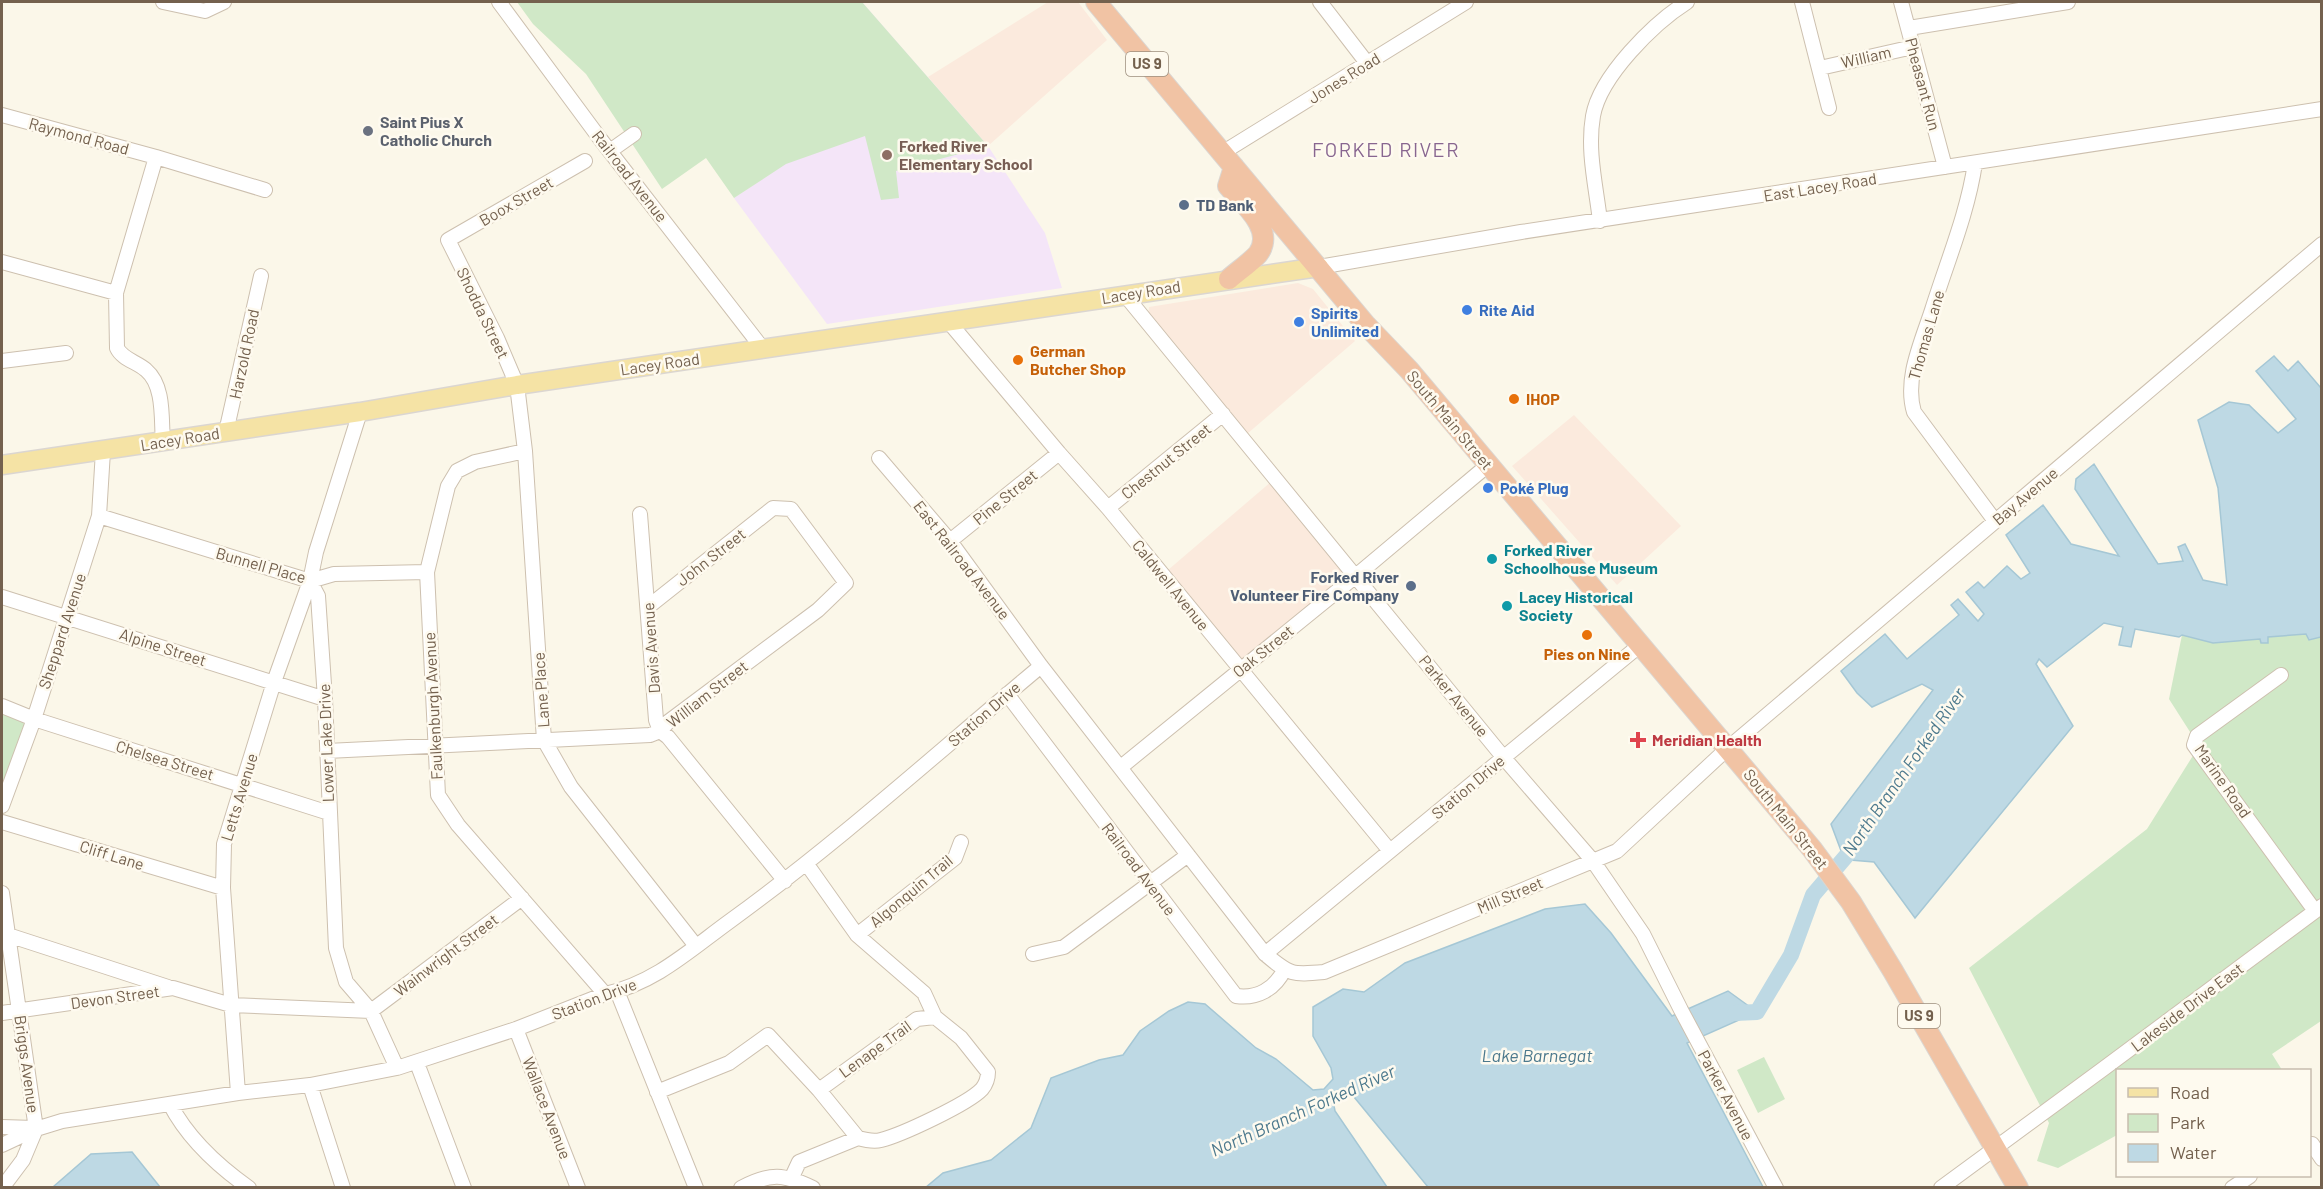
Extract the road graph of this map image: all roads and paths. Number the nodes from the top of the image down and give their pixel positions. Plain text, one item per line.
1 (164, 2) edge
2 (224, 2) edge
3 (499, 2) edge
4 (1096, 2) edge
5 (1320, 2) edge
6 (1466, 2) edge
7 (1687, 2) edge
8 (1802, 2) edge
9 (1901, 2) edge
10 (2068, 2) edge
11 (1908, 28) junction
12 (1913, 47) junction
13 (1367, 63) junction
14 (1820, 68) junction
15 (1829, 108) dead end
16 (2322, 109) edge
17 (2, 115) edge
18 (634, 134) dead end
19 (610, 151) junction
20 (156, 157) junction
21 (1228, 160) junction
22 (585, 161) dead end
23 (1975, 163) junction
24 (1945, 167) junction
25 (265, 190) dead end
26 (1600, 221) junction
27 (448, 240) joint
28 (2322, 244) edge
29 (2, 262) edge
30 (1319, 267) junction
31 (261, 276) dead end
32 (1229, 279) junction
33 (116, 293) junction
34 (1125, 295) junction
35 (948, 321) junction
36 (763, 349) junction
37 (66, 353) dead end
38 (2, 361) edge
39 (518, 385) junction
40 (360, 412) junction
41 (1223, 414) junction
42 (226, 432) junction
43 (163, 443) junction
44 (102, 451) junction
45 (525, 451) junction
46 (1059, 453) junction
47 (879, 458) dead end
48 (2, 465) edge
49 (1488, 465) junction
50 (774, 508) joint
51 (1108, 508) junction
52 (640, 514) dead end
53 (99, 516) junction
54 (1995, 521) junction
55 (950, 541) junction
56 (427, 572) junction
57 (1357, 575) junction
58 (310, 581) junction
59 (2, 597) edge
60 (648, 607) junction
61 (66, 616) junction
62 (1639, 646) junction
63 (1041, 666) junction
64 (1240, 669) junction
65 (2281, 675) dead end
66 (274, 682) junction
67 (1007, 694) junction
68 (325, 699) junction
69 (2, 706) edge
70 (34, 719) junction
71 (660, 731) junction
72 (544, 740) junction
73 (434, 745) junction
74 (1728, 748) junction
75 (327, 751) junction
76 (1504, 758) junction
77 (1121, 767) junction
78 (242, 784) junction
79 (2, 806) edge
80 (329, 813) junction
81 (2, 822) edge
82 (961, 842) dead end
83 (1390, 851) junction
84 (1188, 855) junction
85 (1593, 861) junction
86 (807, 864) junction
87 (785, 881) junction
88 (1149, 883) junction
89 (223, 888) junction
90 (522, 898) junction
91 (2, 899) edge
92 (2318, 908) edge
93 (8, 935) junction
94 (857, 935) junction
95 (696, 945) junction
96 (1033, 954) dead end
97 (1265, 954) junction
98 (1284, 970) junction
99 (173, 988) junction
100 (611, 993) junction
101 (231, 1005) junction
102 (19, 1010) junction
103 (371, 1011) junction
104 (2, 1013) edge
105 (935, 1017) junction
106 (516, 1029) junction
107 (417, 1063) junction
108 (397, 1068) junction
109 (310, 1085) junction
110 (819, 1090) junction
111 (657, 1092) junction
112 (238, 1093) junction
113 (170, 1104) junction
114 (2, 1127) edge
115 (36, 1129) junction
116 (858, 1138) junction
117 (2311, 1144) edge
118 (2, 1145) edge
119 (1994, 1149) junction
120 (2322, 1159) edge
121 (792, 1177) junction
122 (2248, 1177) edge
123 (2, 1188) edge
124 (249, 1188) edge
125 (343, 1188) edge
126 (464, 1188) edge
127 (578, 1188) edge
128 (696, 1188) edge
129 (741, 1188) edge
130 (813, 1188) edge
131 (1776, 1188) edge
132 (1941, 1188) edge
133 (2018, 1188) edge
134 (2232, 1188) edge

1 - 2 street
3 - 19 street, Railroad Avenue
4 - 21 highway, US 9
5 - 13 street
6 - 13 street, Jones Road
7 - 26 street
8 - 14 street
9 - 11 street, Pheasant Run
10 - 11 street
11 - 12 street, Pheasant Run
12 - 14 street, William
12 - 24 street, Pheasant Run
13 - 21 street, Jones Road
14 - 15 street
16 - 23 street, East Lacey Road
17 - 20 street, Raymond Road
18 - 19 street
19 - 36 street, Railroad Avenue
20 - 25 street, Raymond Road
20 - 33 street
21 - 30 highway, US 9
21 - 32 highway
22 - 27 street, Boox Street
23 - 24 street, East Lacey Road
23 - 54 street, Thomas Lane
24 - 26 street, East Lacey Road
26 - 30 street, East Lacey Road
27 - 39 street, Shodda Street
28 - 54 street, Bay Avenue
29 - 33 street
30 - 32 main road, Lacey Road
30 - 49 highway, South Main Street / US 9
31 - 42 street, Harzold Road
32 - 34 main road, Lacey Road
33 - 43 street
34 - 35 main road, Lacey Road
34 - 41 street, Parker Avenue
35 - 36 main road, Lacey Road
35 - 46 street, Caldwell Avenue
36 - 39 main road, Lacey Road
37 - 38 street
39 - 40 main road, Lacey Road
39 - 45 street, Lane Place
40 - 42 main road, Lacey Road
40 - 58 street, Lower Lake Drive
41 - 51 street, Chestnut Street
41 - 57 street, Parker Avenue
42 - 43 main road, Lacey Road
43 - 44 main road, Lacey Road
44 - 48 main road, Lacey Road
44 - 53 street, Sheppard Avenue
45 - 56 street, Faulkenburgh Avenue
45 - 72 street, Lane Place
46 - 51 street, Caldwell Avenue
46 - 55 street, Pine Street
47 - 55 street, East Railroad Avenue
49 - 57 street, Oak Street
49 - 62 highway, South Main Street / US 9
50 - 60 street, John Street
50 - 71 street, William Street
51 - 64 street, Caldwell Avenue
52 - 60 street, Davis Avenue
53 - 58 street, Bunnell Place
53 - 61 street, Sheppard Avenue
54 - 74 street, Bay Avenue
55 - 63 street, East Railroad Avenue
56 - 58 street, Bunnell Place
56 - 73 street, Faulkenburgh Avenue
57 - 64 street, Oak Street
57 - 76 street, Parker Avenue
58 - 66 street, Letts Avenue
58 - 68 street, Lower Lake Drive
59 - 61 street, Alpine Street
60 - 71 street, Davis Avenue
61 - 66 street, Alpine Street
61 - 70 street, Sheppard Avenue
62 - 74 highway, South Main Street / US 9
62 - 76 street, Station Drive
63 - 67 street, Station Drive
63 - 77 street
64 - 77 street, Oak Street
64 - 83 street, Caldwell Avenue
65 - 92 street, Marine Road
66 - 68 street, Alpine Street
66 - 78 street, Letts Avenue
67 - 86 street, Station Drive
67 - 88 street, Railroad Avenue
68 - 75 street, Lower Lake Drive
69 - 70 street, Chelsea Street
70 - 78 street, Chelsea Street
70 - 79 street, Sheppard Avenue
71 - 72 street, William Street
71 - 87 street
72 - 73 street, William Street
72 - 95 street, Lane Place
73 - 75 street, William Street
73 - 90 street, Faulkenburgh Avenue
74 - 85 street, Mill Street
74 - 119 highway, South Main Street / US 9
75 - 80 street, Lower Lake Drive
76 - 83 street, Station Drive
76 - 85 street, Parker Avenue
77 - 84 street
78 - 80 street, Chelsea Street
78 - 89 street, Letts Avenue
80 - 103 street, Lower Lake Drive
81 - 89 street, Cliff Lane
82 - 94 street, Algonquin Trail
83 - 97 street, Station Drive
84 - 88 street
84 - 97 street
85 - 98 street, Mill Street
85 - 131 street, Parker Avenue
86 - 87 street, Station Drive
86 - 94 street
87 - 95 street, Station Drive
88 - 96 street
88 - 98 street, Railroad Avenue
89 - 101 street, Letts Avenue
90 - 100 street, Faulkenburgh Avenue
90 - 103 street, Wainwright Street
91 - 93 street, Briggs Avenue
92 - 119 street, Lakeside Drive East
93 - 99 street
93 - 102 street, Briggs Avenue
94 - 105 street
95 - 100 street, Station Drive
97 - 98 street
99 - 101 street, Devon Street
99 - 102 street, Devon Street
100 - 106 street, Station Drive
100 - 111 street, Faulkenburgh Avenue
101 - 103 street, Devon Street
101 - 112 street, Letts Avenue
102 - 104 street, Devon Street
102 - 115 street, Briggs Avenue
103 - 108 street, Lower Lake Drive
105 - 110 street, Lenape Trail
105 - 116 street
106 - 107 street, Station Drive
106 - 127 street, Wallace Avenue
107 - 108 street, Station Drive
107 - 126 street
108 - 109 street, Station Drive
109 - 112 street, Station Drive
109 - 125 street
110 - 111 street
110 - 116 street
111 - 128 street, Faulkenburgh Avenue
112 - 113 street, Station Drive
113 - 115 street, Station Drive
113 - 124 street
114 - 115 street
115 - 118 street
115 - 123 street
116 - 121 street
117 - 120 street
119 - 132 street, Lakeside Drive East
119 - 133 highway, South Main Street / US 9
121 - 129 street
121 - 130 street
122 - 134 street

